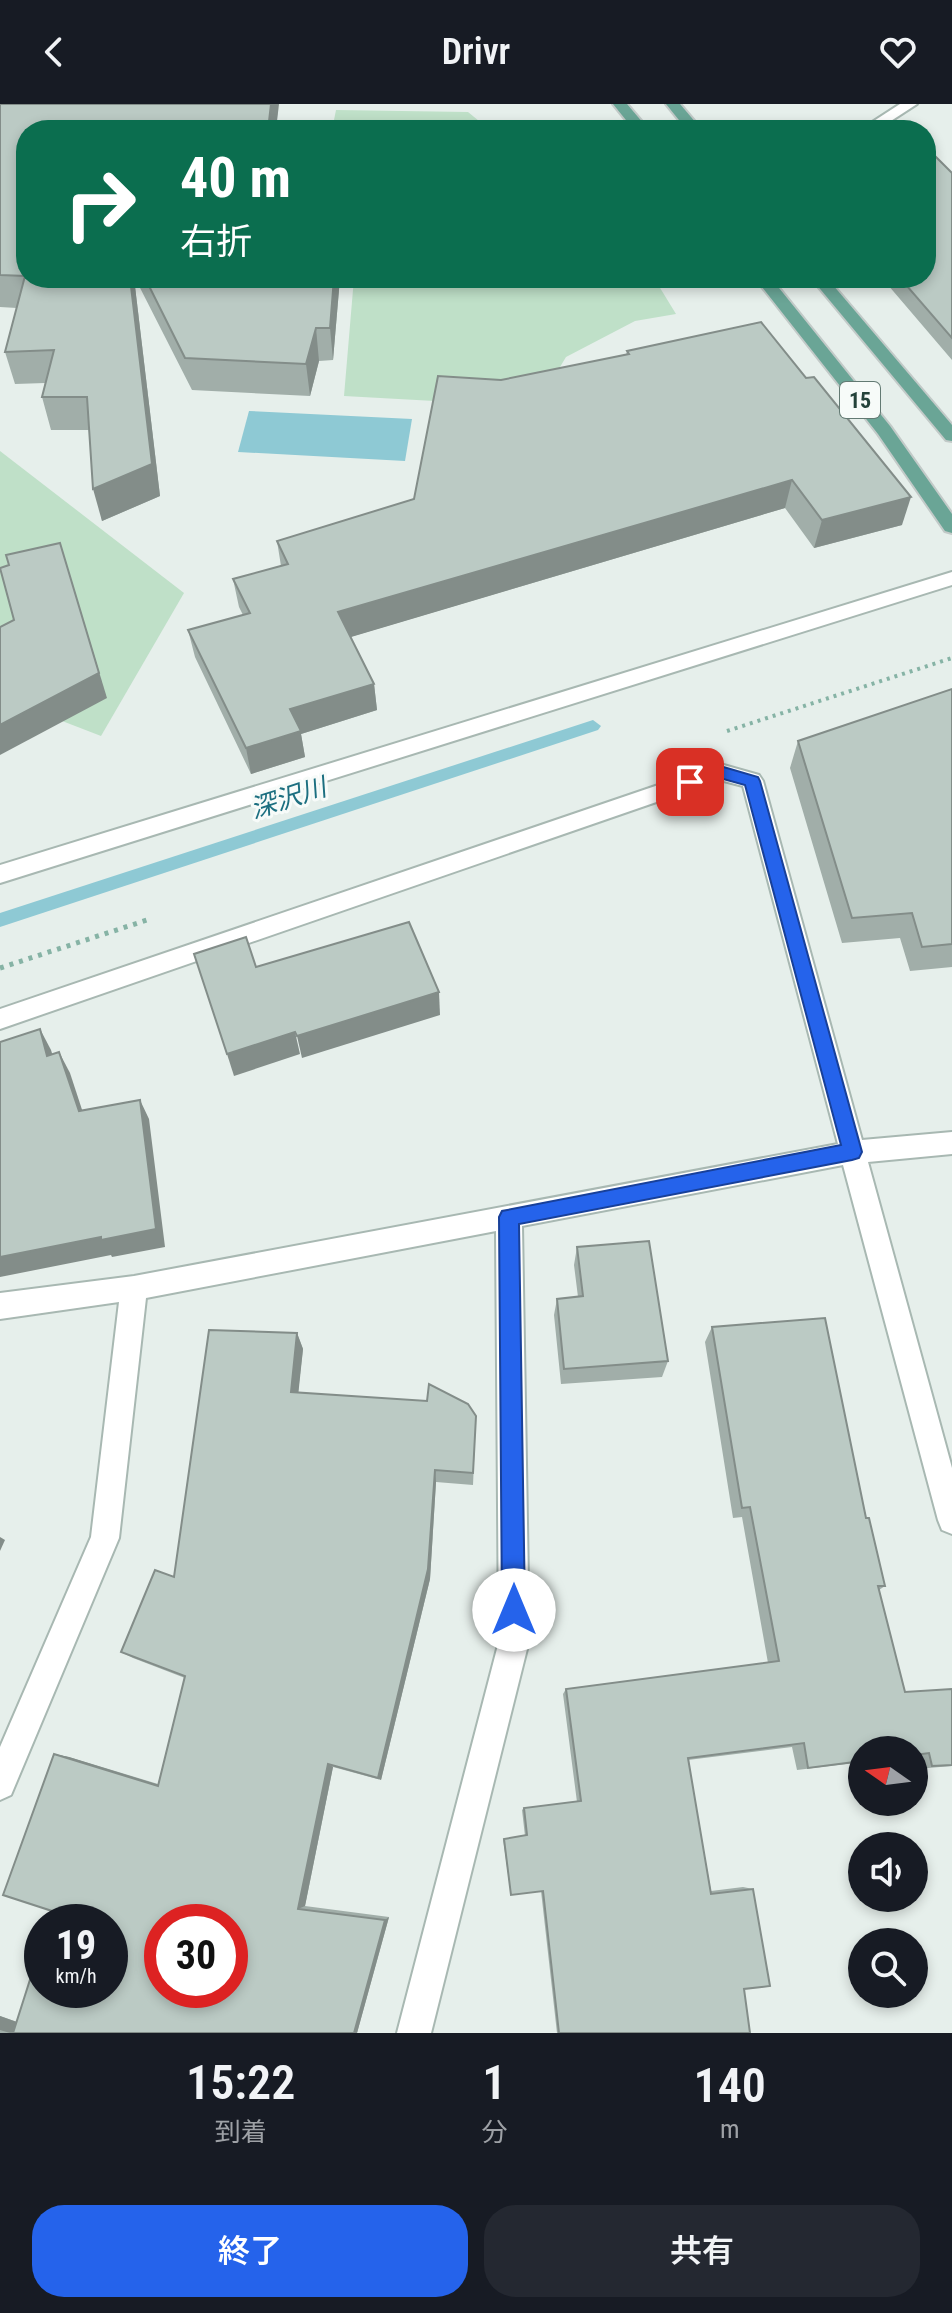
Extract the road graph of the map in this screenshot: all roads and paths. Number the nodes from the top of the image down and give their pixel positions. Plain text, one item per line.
1 (620, 104) edge
2 (673, 104) edge
3 (910, 104) edge
4 (634, 120) edge
5 (687, 120) edge
6 (895, 120) edge
7 (771, 288) edge
8 (827, 288) edge
9 (952, 436) edge
10 (952, 527) edge
11 (952, 578) edge
12 (0, 874) edge
13 (0, 1019) edge
14 (952, 1143) edge
15 (852, 1152) junction
16 (509, 1217) junction
17 (134, 1288) junction
18 (0, 1306) edge
19 (952, 1520) edge
20 (0, 1784) edge
21 (414, 2033) edge

1 - 4 main road
2 - 5 main road
3 - 6 street
7 - 10 main road, 15
8 - 9 main road, 15
11 - 12 street
13 - 15 street
14 - 15 street
15 - 16 street
15 - 19 street
16 - 17 street
16 - 21 street
17 - 18 street
17 - 20 street

